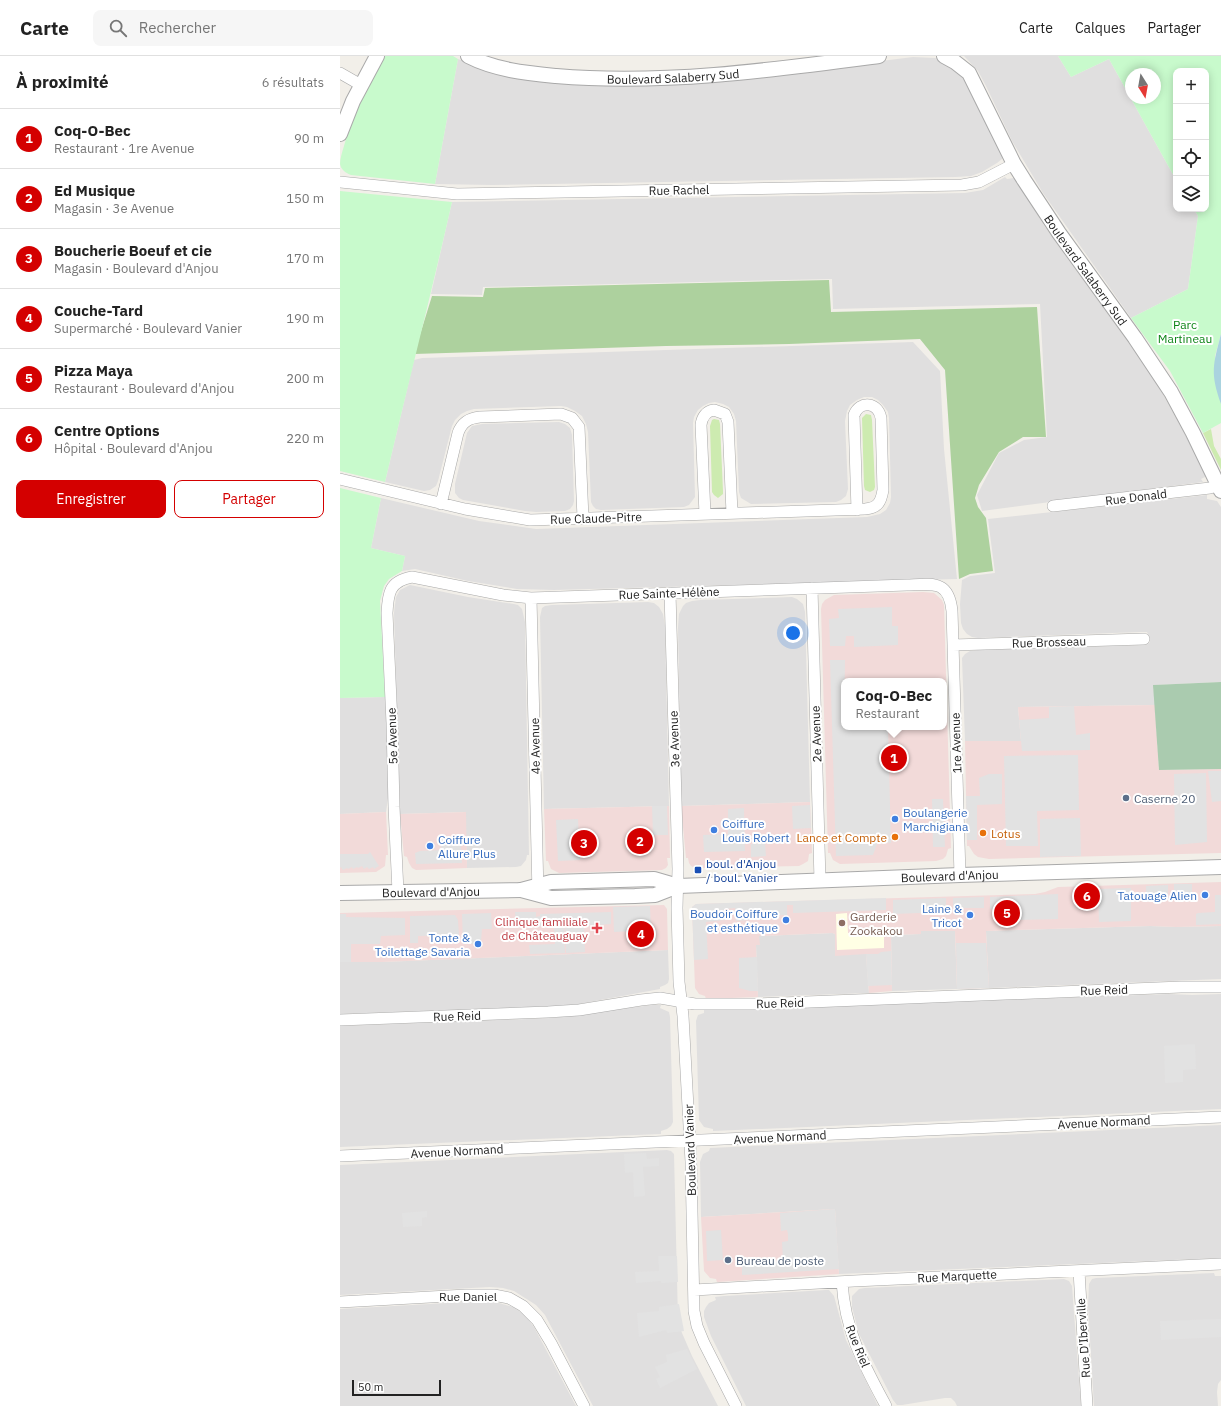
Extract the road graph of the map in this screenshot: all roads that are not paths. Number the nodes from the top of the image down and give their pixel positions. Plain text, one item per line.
1 (377, 56) edge
2 (468, 56) edge
3 (880, 56) edge
4 (944, 56) edge
5 (340, 73) edge
6 (361, 85) junction
7 (340, 134) edge
8 (1014, 164) junction
9 (340, 182) edge
10 (340, 479) edge
11 (1220, 488) edge
12 (441, 504) junction
13 (1053, 506) dead end
14 (857, 510) junction
15 (732, 513) junction
16 (705, 514) junction
17 (583, 518) junction
18 (396, 583) joint
19 (812, 588) junction
20 (944, 589) joint
21 (670, 593) junction
22 (531, 598) junction
23 (1144, 639) dead end
24 (953, 646) junction
25 (1221, 868) edge
26 (960, 875) junction
27 (820, 881) junction
28 (678, 886) junction
29 (538, 890) junction
30 (398, 892) junction
31 (340, 894) edge
32 (1221, 987) edge
33 (681, 1001) junction
34 (340, 1020) edge
35 (1221, 1117) edge
36 (689, 1141) junction
37 (340, 1156) edge
38 (1221, 1264) edge
39 (1079, 1271) junction
40 (842, 1282) junction
41 (694, 1290) junction
42 (340, 1302) edge
43 (584, 1406) edge
44 (736, 1406) edge
45 (886, 1406) edge
46 (1088, 1406) edge

1 - 6 street
2 - 3 street, Boulevard Salaberry Sud
4 - 8 street, Boulevard Salaberry Sud
5 - 6 street
6 - 7 street
8 - 9 street, Rue Rachel
8 - 11 street, Boulevard Salaberry Sud
10 - 12 street, Rue Claude-Pitre
11 - 13 street, Rue Donald
12 - 17 street, Rue Claude-Pitre
12 - 17 street
14 - 14 street, Rue Claude-Pitre
14 - 15 street, Rue Claude-Pitre
15 - 16 street, Rue Claude-Pitre
15 - 16 street
16 - 17 street, Rue Claude-Pitre
18 - 22 street, Rue Sainte-Hélène
18 - 30 street, 5e Avenue
19 - 20 street, Rue Sainte-Hélène
19 - 21 street, Rue Sainte-Hélène
19 - 27 street, 2e Avenue
20 - 24 street, 1re Avenue
21 - 22 street, Rue Sainte-Hélène
21 - 28 street, 3e Avenue
22 - 29 street, 4e Avenue
23 - 24 street, Rue Brosseau
24 - 26 street, 1re Avenue
25 - 26 street, Boulevard d'Anjou
26 - 27 street, Boulevard d'Anjou
27 - 28 street, Boulevard d'Anjou
28 - 29 street, Boulevard d'Anjou
28 - 33 street, Boulevard Vanier
29 - 30 street, Boulevard d'Anjou
30 - 31 street, Boulevard d'Anjou
32 - 33 street, Rue Reid
33 - 34 street, Rue Reid
33 - 36 street, Boulevard Vanier
35 - 36 street, Avenue Normand
36 - 37 street, Avenue Normand
36 - 41 street, Boulevard Vanier
38 - 39 street, Rue Marquette
39 - 40 street, Rue Marquette
39 - 46 street, Rue D'Iberville
40 - 41 street, Rue Marquette
40 - 45 street, Rue Riel
41 - 44 street, Boulevard Vanier
42 - 43 street, Rue Daniel

